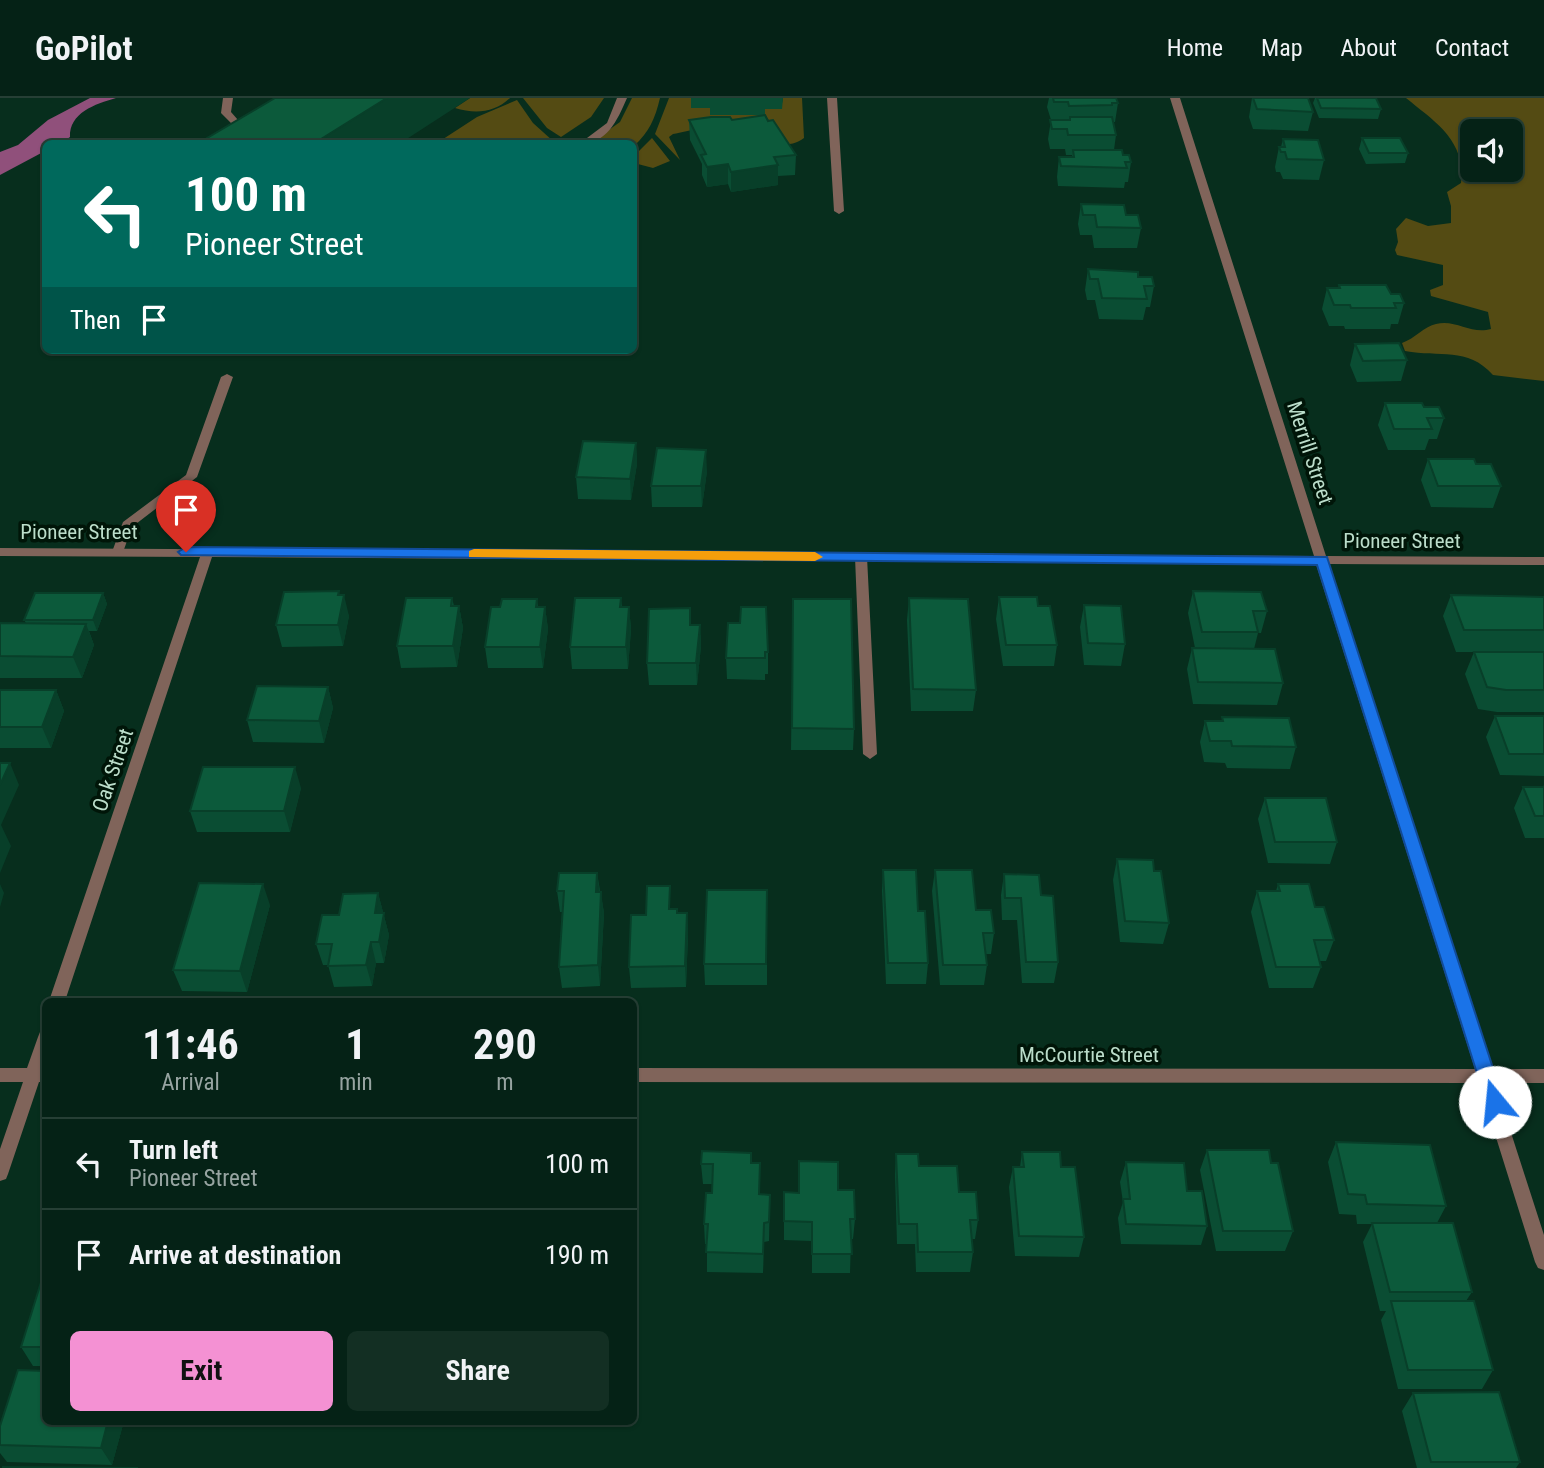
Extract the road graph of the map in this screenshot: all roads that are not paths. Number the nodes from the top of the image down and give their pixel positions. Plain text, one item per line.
1 (228, 98) edge
2 (622, 98) edge
3 (832, 98) edge
4 (1175, 98) edge
5 (262, 124) edge
6 (589, 140) edge
7 (839, 211) dead end
8 (227, 377) dead end
9 (0, 552) edge
10 (118, 552) junction
11 (208, 552) junction
12 (861, 557) junction
13 (1322, 561) junction
14 (1544, 561) edge
15 (870, 754) dead end
16 (58, 998) edge
17 (0, 1075) edge
18 (39, 1075) edge
19 (637, 1075) edge
20 (1487, 1076) junction
21 (1544, 1076) edge
22 (0, 1174) edge
23 (1544, 1262) edge

1 - 5 street
2 - 6 street
3 - 7 street
4 - 13 street, Merrill Street
8 - 10 street
9 - 10 street, Pioneer Street
10 - 11 street, Pioneer Street
11 - 12 street, Pioneer Street
11 - 16 street, Oak Street
12 - 13 street, Pioneer Street
12 - 15 street
13 - 14 street, Pioneer Street
13 - 20 street, Merrill Street
17 - 18 street
18 - 22 street
19 - 20 street, McCourtie Street
20 - 21 street, McCourtie Street
20 - 23 street, Merrill Street

